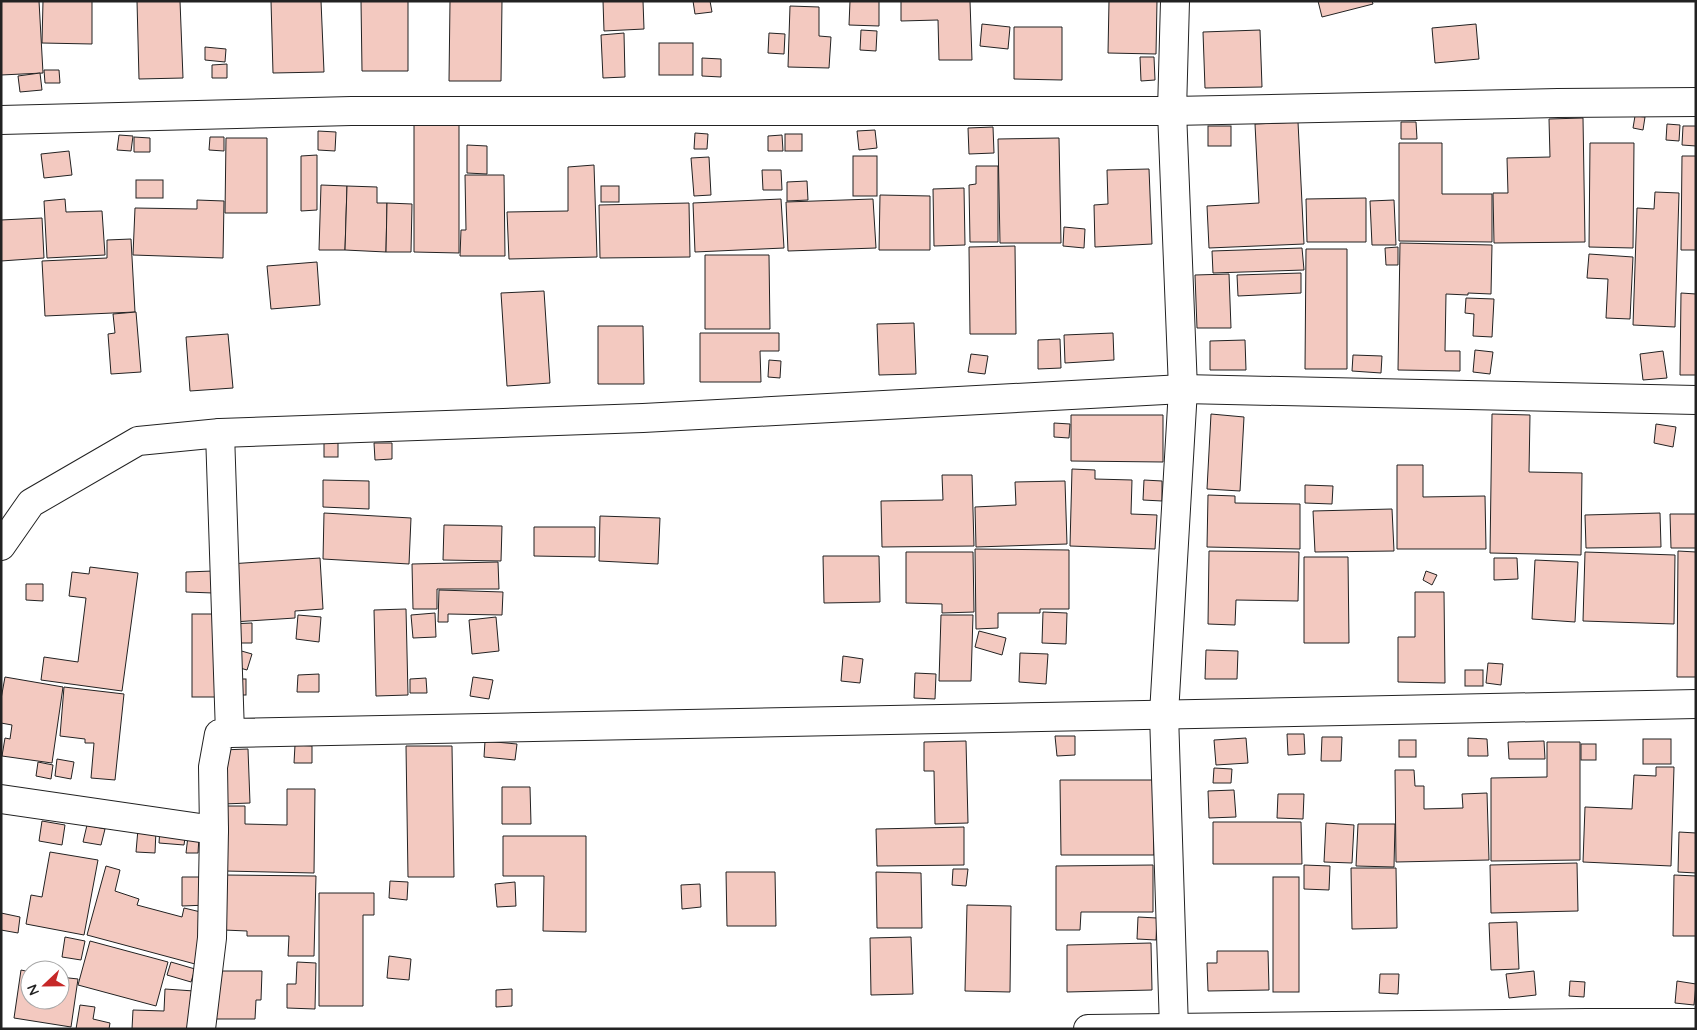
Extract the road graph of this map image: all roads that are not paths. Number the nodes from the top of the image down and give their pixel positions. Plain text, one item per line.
1 (1176, 1) edge
2 (1696, 102) edge
3 (1172, 110) junction
4 (1, 120) edge
5 (1184, 389) junction
6 (1696, 400) edge
7 (220, 433) junction
8 (1, 546) edge
9 (1696, 704) edge
10 (1164, 714) junction
11 (230, 733) junction
12 (1, 799) edge
13 (214, 830) junction
14 (1696, 1023) edge
15 (1174, 1028) edge
16 (201, 1029) edge
17 (1088, 1029) edge

1 - 3 street
2 - 3 street
3 - 4 street
3 - 5 street
5 - 6 street
5 - 7 street
5 - 10 street
7 - 8 street
7 - 11 street
9 - 10 street
10 - 11 street
10 - 15 street
11 - 13 street
12 - 13 street
13 - 16 street
14 - 15 street
15 - 17 street

